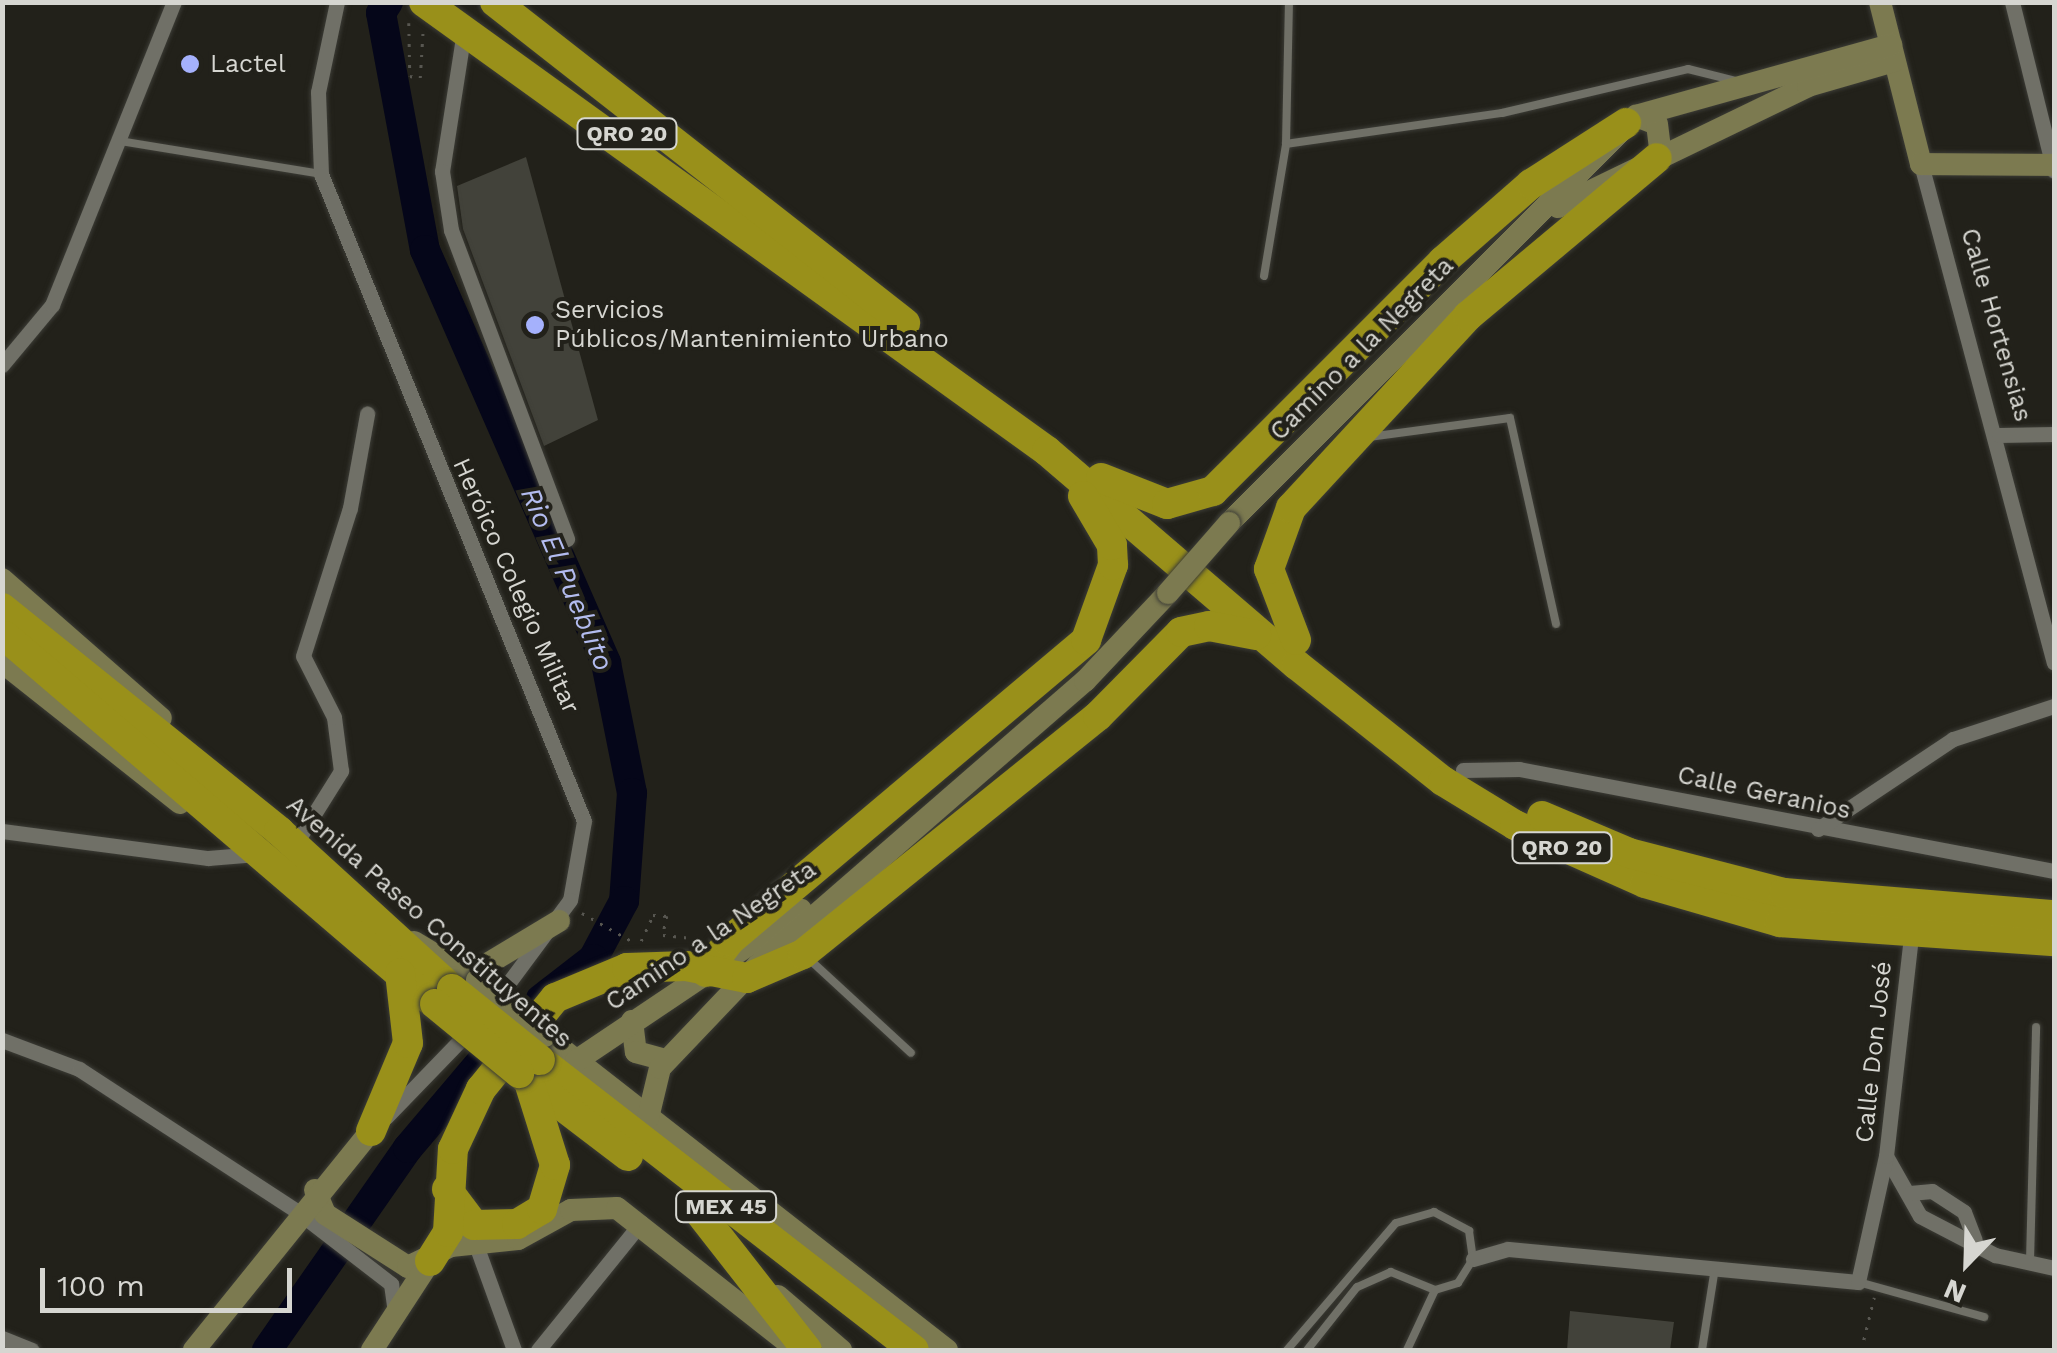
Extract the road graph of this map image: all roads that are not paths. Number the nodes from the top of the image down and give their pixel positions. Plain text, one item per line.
1 (174, 2) edge
2 (337, 2) edge
3 (495, 2) edge
4 (528, 2) edge
5 (1289, 2) edge
6 (1880, 2) edge
7 (2012, 2) edge
8 (417, 4) edge
9 (462, 17) edge
10 (1892, 53) junction
11 (1740, 82) junction
12 (1631, 120) junction
13 (120, 141) junction
14 (1286, 144) junction
15 (1659, 156) junction
16 (1921, 164) junction
17 (2054, 167) edge
18 (321, 174) junction
19 (732, 184) junction
20 (1538, 218) junction
21 (1264, 276) dead end
22 (2, 365) edge
23 (366, 414) dead end
24 (2054, 434) edge
25 (1999, 435) junction
26 (1355, 439) junction
27 (1047, 451) junction
28 (1101, 478) junction
29 (566, 539) dead end
30 (2, 579) edge
31 (2, 608) edge
32 (1556, 624) dead end
33 (2, 634) edge
34 (1282, 640) junction
35 (2, 662) edge
36 (2054, 663) edge
37 (2054, 706) edge
38 (1463, 770) junction
39 (1818, 829) junction
40 (2, 831) edge
41 (278, 843) junction
42 (876, 855) junction
43 (2054, 871) edge
44 (2054, 914) edge
45 (560, 921) junction
46 (1912, 922) junction
47 (2054, 941) edge
48 (803, 954) junction
49 (648, 966) junction
50 (706, 972) junction
51 (400, 973) junction
52 (747, 978) junction
53 (458, 987) junction
54 (665, 1004) junction
55 (632, 1021) junction
56 (2036, 1028) dead end
57 (2, 1040) edge
58 (910, 1053) dead end
59 (666, 1060) junction
60 (576, 1061) junction
61 (533, 1062) junction
62 (648, 1118) junction
63 (370, 1131) junction
64 (1886, 1156) junction
65 (444, 1184) junction
66 (1910, 1194) junction
67 (696, 1208) junction
68 (310, 1209) junction
69 (641, 1223) junction
70 (1975, 1240) junction
71 (476, 1245) junction
72 (1473, 1259) junction
73 (738, 1260) junction
74 (2030, 1266) junction
75 (2054, 1268) edge
76 (407, 1270) junction
77 (1714, 1274) junction
78 (1858, 1282) junction
79 (1435, 1290) junction
80 (1984, 1317) dead end
81 (393, 1318) junction
82 (2, 1338) edge
83 (32, 1350) edge
84 (194, 1350) edge
85 (372, 1350) edge
86 (514, 1350) edge
87 (538, 1350) edge
88 (798, 1350) edge
89 (807, 1350) edge
90 (841, 1350) edge
91 (881, 1350) edge
92 (914, 1350) edge
93 (947, 1350) edge
94 (1287, 1350) edge
95 (1306, 1350) edge
96 (1408, 1350) edge
97 (1702, 1350) edge

1 - 13 street
2 - 18 street, Heróico Colegio Militar
3 - 19 highway, QRO 20
4 - 19 highway
5 - 14 lane
6 - 10 street, Calle Hortensias
7 - 17 street
8 - 9 highway
9 - 27 highway, QRO 20
9 - 29 street
10 - 11 street, Camino a la Negreta
10 - 15 street, Camino a la Negreta
10 - 16 street, Calle Hortensias
11 - 12 street, Camino a la Negreta
11 - 14 lane
12 - 15 street
12 - 20 street, Camino a la Negreta
12 - 28 highway
13 - 18 lane
13 - 22 street
14 - 21 lane
15 - 20 street, Camino a la Negreta
15 - 26 highway
16 - 17 street
16 - 25 street, Calle Hortensias
18 - 45 street, Heróico Colegio Militar
19 - 28 highway, QRO 20
20 - 42 street, Camino a la Negreta, bridge
23 - 41 street
24 - 25 street
25 - 36 street, Calle Hortensias
26 - 32 lane
26 - 34 highway
27 - 34 highway, QRO 20
27 - 50 highway
28 - 34 highway, QRO 20
30 - 41 street
31 - 41 highway, Avenida Paseo Constituyentes / MEX 45
33 - 41 highway, Avenida Paseo Constituyentes / MEX 45
34 - 38 highway, QRO 20
34 - 46 highway, QRO 20
34 - 48 highway
35 - 41 street
37 - 39 street
38 - 39 street, Calle Geranios
38 - 46 highway, QRO 20
39 - 43 street, Calle Geranios
40 - 41 street
41 - 51 highway, Avenida Paseo Constituyentes / MEX 45
41 - 53 highway, Avenida Paseo Constituyentes / MEX 45
42 - 50 street, Camino a la Negreta
42 - 52 street, Camino a la Negreta
44 - 46 highway, QRO 20
45 - 53 street
45 - 63 street, Heróico Colegio Militar
46 - 47 highway, QRO 20
46 - 64 street, Calle Don José
48 - 52 highway
48 - 58 lane
49 - 50 highway
49 - 54 street
49 - 65 highway
50 - 52 highway
50 - 54 street, Camino a la Negreta
51 - 53 highway, Avenida Paseo Constituyentes / MEX 45
51 - 63 highway
52 - 59 street, Camino a la Negreta
53 - 61 highway, Avenida Paseo Constituyentes / MEX 45, bridge
53 - 61 street, bridge
54 - 55 street, Camino a la Negreta
55 - 59 street
55 - 60 street, Camino a la Negreta
56 - 74 lane
57 - 68 street
59 - 62 street, Camino a la Negreta
60 - 61 street
60 - 62 street
61 - 65 highway
61 - 67 highway, Avenida Paseo Constituyentes / MEX 45
61 - 92 highway, Avenida Paseo Constituyentes / MEX 45
62 - 93 street
63 - 68 street
64 - 66 street, Calle Don José
64 - 78 street
65 - 76 highway
66 - 70 street, Calle Don José
66 - 70 street, Calle Don José
67 - 73 highway
67 - 91 highway, Avenida Paseo Constituyentes / MEX 45
68 - 76 street
68 - 84 street
69 - 71 street
69 - 87 street
69 - 88 street
70 - 74 street, Calle Don José
71 - 76 street
71 - 86 street
72 - 77 street
72 - 79 lane
72 - 94 lane
73 - 89 highway
73 - 90 street
74 - 75 street, Calle Don José
76 - 81 street
76 - 81 street
77 - 78 street
77 - 97 lane
78 - 80 lane
79 - 95 lane
79 - 96 lane
81 - 85 street
82 - 83 street

